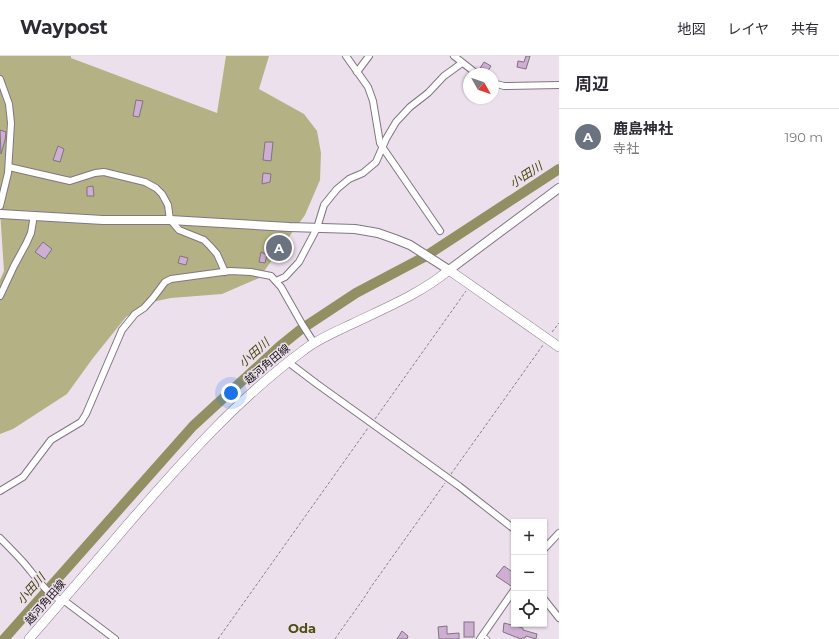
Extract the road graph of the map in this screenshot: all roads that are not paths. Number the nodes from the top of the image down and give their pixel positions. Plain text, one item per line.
1 (346, 56) edge
2 (369, 56) edge
3 (454, 56) edge
4 (462, 63) junction
5 (469, 68) edge
6 (357, 72) junction
7 (0, 79) edge
8 (499, 85) edge
9 (559, 85) edge
10 (383, 148) junction
11 (9, 167) junction
12 (559, 188) edge
13 (0, 206) edge
14 (0, 214) edge
15 (34, 215) junction
16 (170, 220) junction
17 (317, 228) junction
18 (440, 231) dead end
19 (449, 270) junction
20 (225, 272) junction
21 (276, 281) junction
22 (0, 296) edge
23 (314, 342) junction
24 (559, 347) edge
25 (288, 362) junction
26 (0, 491) edge
27 (511, 527) edge
28 (559, 533) edge
29 (0, 538) edge
30 (547, 546) edge
31 (513, 591) edge
32 (62, 601) junction
33 (547, 603) edge
34 (559, 618) edge
35 (484, 638) edge
36 (29, 639) edge
37 (115, 639) edge

1 - 6 street
2 - 6 street
3 - 4 street
4 - 5 street
4 - 10 street
6 - 10 street
7 - 11 street
8 - 9 street
10 - 17 street
10 - 18 street
11 - 13 street
11 - 16 street
12 - 19 street
14 - 15 street
15 - 16 street
15 - 22 street
16 - 17 street
16 - 20 street
17 - 19 street
17 - 21 street
19 - 23 main road, 越河角田線
19 - 24 main road
20 - 21 street
20 - 26 street
21 - 23 street
23 - 25 main road, 越河角田線
25 - 27 street
25 - 32 main road, 越河角田線
28 - 30 street
29 - 32 street
31 - 35 street
32 - 36 main road, 越河角田線
32 - 37 street
33 - 34 street

